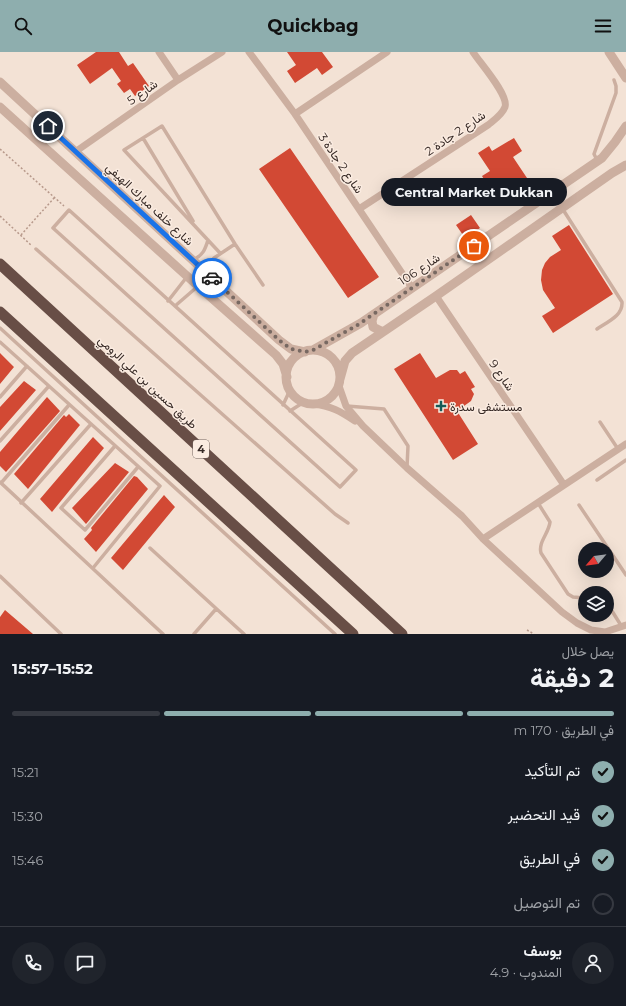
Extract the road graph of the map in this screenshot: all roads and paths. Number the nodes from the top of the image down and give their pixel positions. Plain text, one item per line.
1 (159, 52) edge
2 (222, 52) edge
3 (249, 52) edge
4 (387, 52) edge
5 (473, 52) edge
6 (609, 52) edge
7 (626, 78) edge
8 (178, 80) junction
9 (614, 80) dead end
10 (0, 82) edge
11 (0, 107) edge
12 (295, 114) junction
13 (626, 126) edge
14 (143, 138) junction
15 (0, 149) edge
16 (76, 152) junction
17 (597, 162) junction
18 (626, 165) edge
19 (55, 197) junction
20 (562, 208) junction
21 (359, 209) junction
22 (69, 210) junction
23 (0, 216) edge
24 (198, 229) junction
25 (21, 235) junction
26 (208, 240) junction
27 (235, 244) junction
28 (36, 249) joint
29 (220, 253) junction
30 (193, 260) junction
31 (0, 264) edge
32 (206, 272) junction
33 (187, 277) junction
34 (263, 285) dead end
35 (198, 286) junction
36 (412, 288) junction
37 (436, 296) junction
38 (168, 301) junction
39 (175, 306) junction
40 (0, 312) edge
41 (374, 314) junction
42 (0, 328) edge
43 (597, 329) dead end
44 (383, 332) junction
45 (0, 342) edge
46 (4, 345) junction
47 (0, 349) edge
48 (309, 351) junction
49 (27, 366) junction
50 (287, 377) junction
51 (339, 382) junction
52 (49, 386) junction
53 (290, 390) junction
54 (0, 397) edge
55 (309, 403) junction
56 (70, 405) junction
57 (283, 405) junction
58 (346, 406) junction
59 (290, 411) junction
60 (600, 422) dead end
61 (91, 424) junction
62 (363, 426) junction
63 (0, 441) edge
64 (626, 444) edge
65 (115, 446) junction
66 (618, 449) junction
67 (626, 460) edge
68 (138, 467) junction
69 (407, 468) junction
70 (597, 480) dead end
71 (0, 482) edge
72 (564, 485) junction
73 (21, 503) junction
74 (538, 503) junction
75 (578, 505) dead end
76 (348, 523) dead end
77 (483, 539) junction
78 (150, 548) dead end
79 (93, 568) junction
80 (0, 576) edge
81 (626, 576) edge
82 (578, 597) edge
83 (216, 609) junction
84 (614, 613) edge
85 (624, 627) edge
86 (527, 630) dead end
87 (61, 634) edge
88 (163, 634) edge
89 (194, 634) edge
90 (244, 634) edge
91 (335, 634) edge
92 (353, 634) edge
93 (402, 634) edge
94 (534, 634) edge

1 - 8 street
2 - 8 street, شارع 5
3 - 12 street, شارع 2 جادة 3
4 - 12 street
5 - 21 street, شارع 2 جادة 2
6 - 7 street
8 - 16 street, شارع 5
9 - 17 lane
10 - 16 street, شارع خلف مبارك الهيفي
11 - 33 street
12 - 21 street, شارع 2 جادة 3
13 - 17 street, شارع 106
14 - 24 lane
14 - 24 lane
14 - 27 lane
15 - 19 path
16 - 30 street, شارع خلف مبارك الهيفي
17 - 36 street, شارع 106
18 - 20 street
19 - 22 path
19 - 25 path
20 - 37 street
20 - 43 lane
21 - 36 street, شارع 2 جادة 3
22 - 38 lane
22 - 59 lane
23 - 25 path
24 - 26 lane
25 - 28 path
26 - 29 lane
26 - 30 lane
27 - 29 lane
27 - 34 lane
28 - 76 lane
29 - 32 lane
30 - 32 street, شارع خلف مبارك الهيفي
31 - 93 highway, طريق حسين بن علي الرومي / 4
32 - 48 street, شارع خلف مبارك الهيفي
33 - 35 street
33 - 38 lane
35 - 39 lane
35 - 50 street
36 - 41 street, شارع 106
37 - 44 street
37 - 72 street, شارع 9
38 - 39 lane
39 - 57 lane
40 - 92 highway
41 - 44 street
41 - 48 street, شارع 106
42 - 91 lane
44 - 51 street
45 - 46 lane
46 - 47 lane
46 - 49 lane
48 - 50 street
48 - 51 street
49 - 52 lane
49 - 54 lane
50 - 53 street
51 - 55 street
51 - 58 street
52 - 56 lane
52 - 63 lane
53 - 55 street
53 - 57 lane
55 - 59 lane
55 - 62 street
56 - 61 lane
56 - 71 lane
57 - 59 lane
58 - 62 street
58 - 69 lane
60 - 66 lane
61 - 65 lane
61 - 73 lane
62 - 69 street
64 - 66 street
65 - 68 lane
65 - 68 lane
66 - 72 street
67 - 70 lane
68 - 79 lane
69 - 77 street
71 - 73 lane
72 - 74 street
73 - 79 lane
74 - 77 street
74 - 82 lane
75 - 81 lane
77 - 85 street
78 - 83 lane
79 - 88 lane
80 - 87 lane
83 - 89 lane
83 - 90 lane
84 - 85 lane
86 - 94 path

